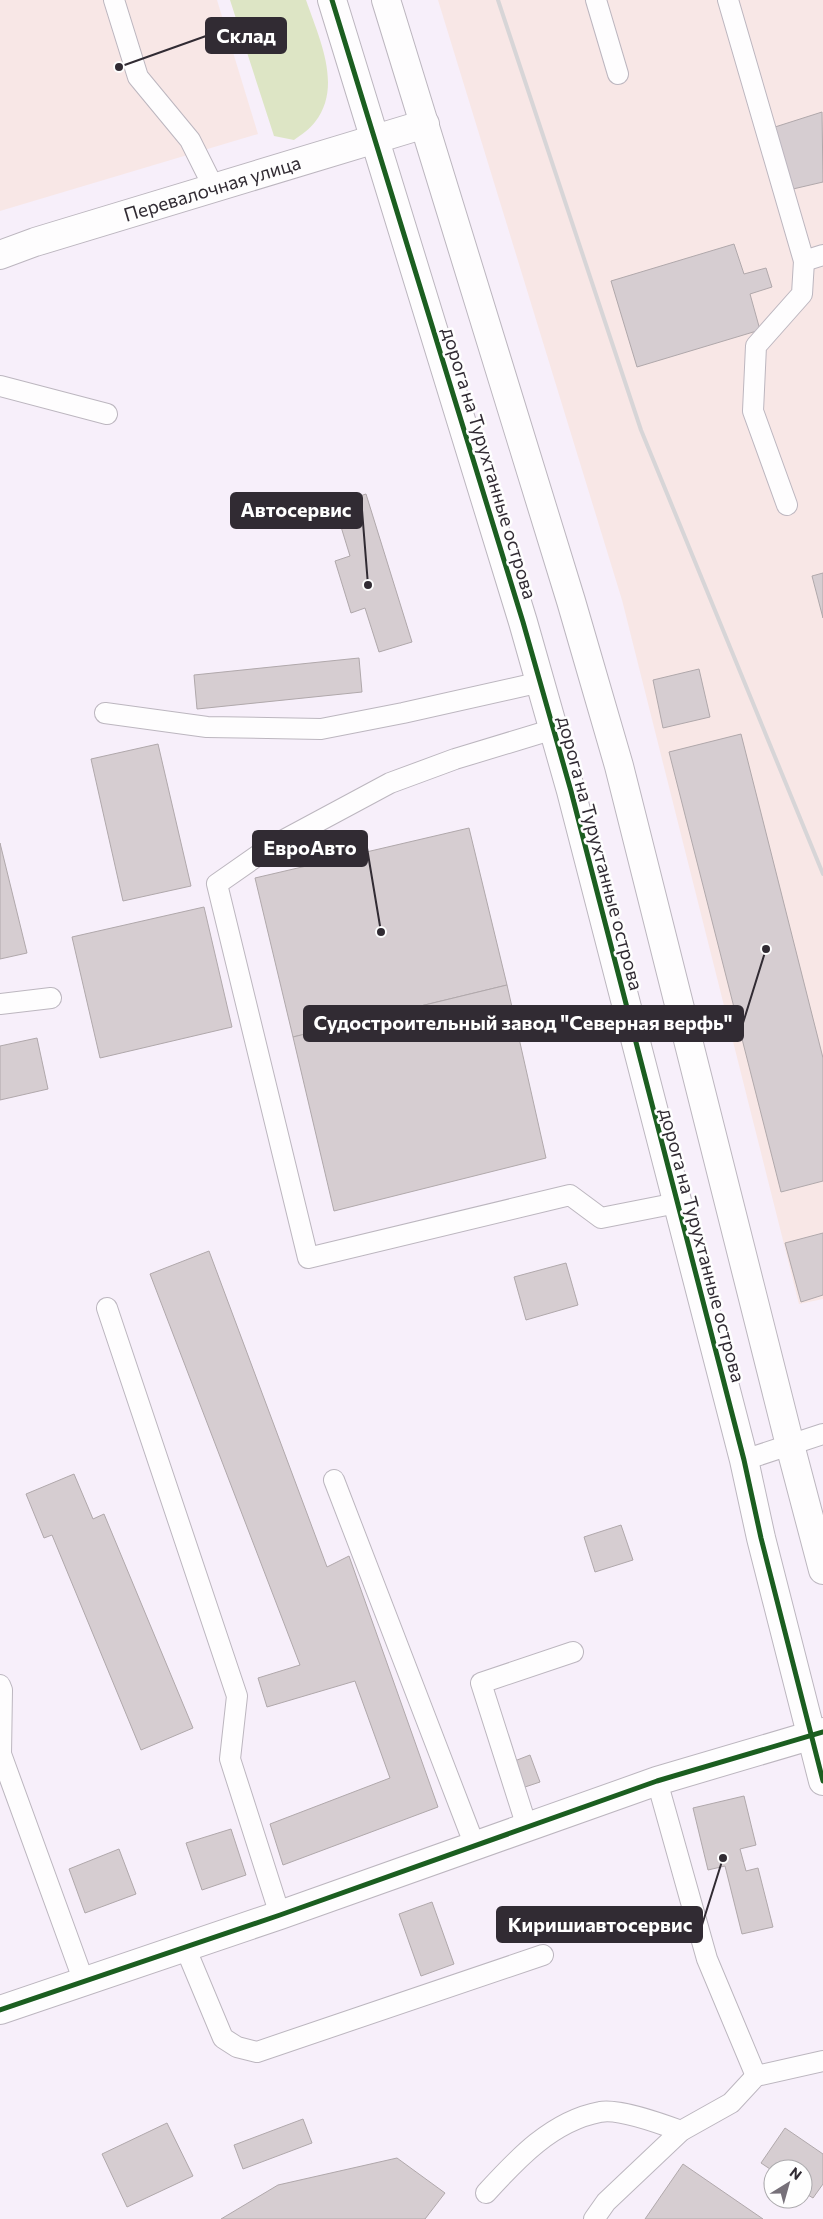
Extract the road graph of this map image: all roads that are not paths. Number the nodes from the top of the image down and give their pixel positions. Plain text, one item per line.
1 (114, 0) edge
2 (332, 0) edge
3 (386, 0) edge
4 (596, 0) edge
5 (728, 0) edge
6 (618, 74) dead end
7 (425, 124) junction
8 (375, 139) junction
9 (214, 188) junction
10 (0, 255) edge
11 (823, 255) edge
12 (804, 261) junction
13 (0, 386) edge
14 (107, 414) dead end
15 (787, 505) dead end
16 (541, 682) junction
17 (105, 713) dead end
18 (554, 729) junction
19 (51, 998) dead end
20 (0, 1004) edge
21 (677, 1203) junction
22 (107, 1308) dead end
23 (823, 1434) edge
24 (790, 1445) junction
25 (744, 1460) junction
26 (334, 1480) dead end
27 (823, 1570) edge
28 (573, 1652) dead end
29 (0, 1685) edge
30 (817, 1734) edge
31 (657, 1781) junction
32 (823, 1781) edge
33 (528, 1827) junction
34 (475, 1846) junction
35 (280, 1915) junction
36 (185, 1947) junction
37 (543, 1955) dead end
38 (84, 1982) junction
39 (0, 2010) edge
40 (823, 2061) edge
41 (756, 2076) junction
42 (681, 2131) junction
43 (486, 2192) dead end
44 (594, 2219) edge

1 - 9 lane
2 - 8 street, дорога на Турухтанные острова
3 - 7 street, дорога на Турухтанные острова
4 - 6 lane
5 - 12 lane
7 - 8 street, Перевалочная улица
7 - 24 street, дорога на Турухтанные острова
8 - 9 street, Перевалочная улица
8 - 16 street, дорога на Турухтанные острова
9 - 10 street, Перевалочная улица
11 - 12 lane
12 - 15 lane
13 - 14 lane
16 - 17 lane
16 - 18 street, дорога на Турухтанные острова
18 - 21 street, дорога на Турухтанные острова
18 - 21 lane
19 - 20 lane
21 - 25 street, дорога на Турухтанные острова
22 - 35 lane
23 - 24 lane
24 - 25 lane
24 - 27 street, дорога на Турухтанные острова
25 - 30 street, дорога на Турухтанные острова
26 - 34 lane
28 - 33 lane
29 - 38 lane
30 - 31 street
30 - 32 street, дорога на Турухтанные острова
31 - 33 street
31 - 41 lane
33 - 34 street
34 - 35 street
35 - 36 street
36 - 37 lane
36 - 38 street
38 - 39 street
40 - 41 lane
41 - 42 lane
42 - 43 lane
42 - 44 lane

